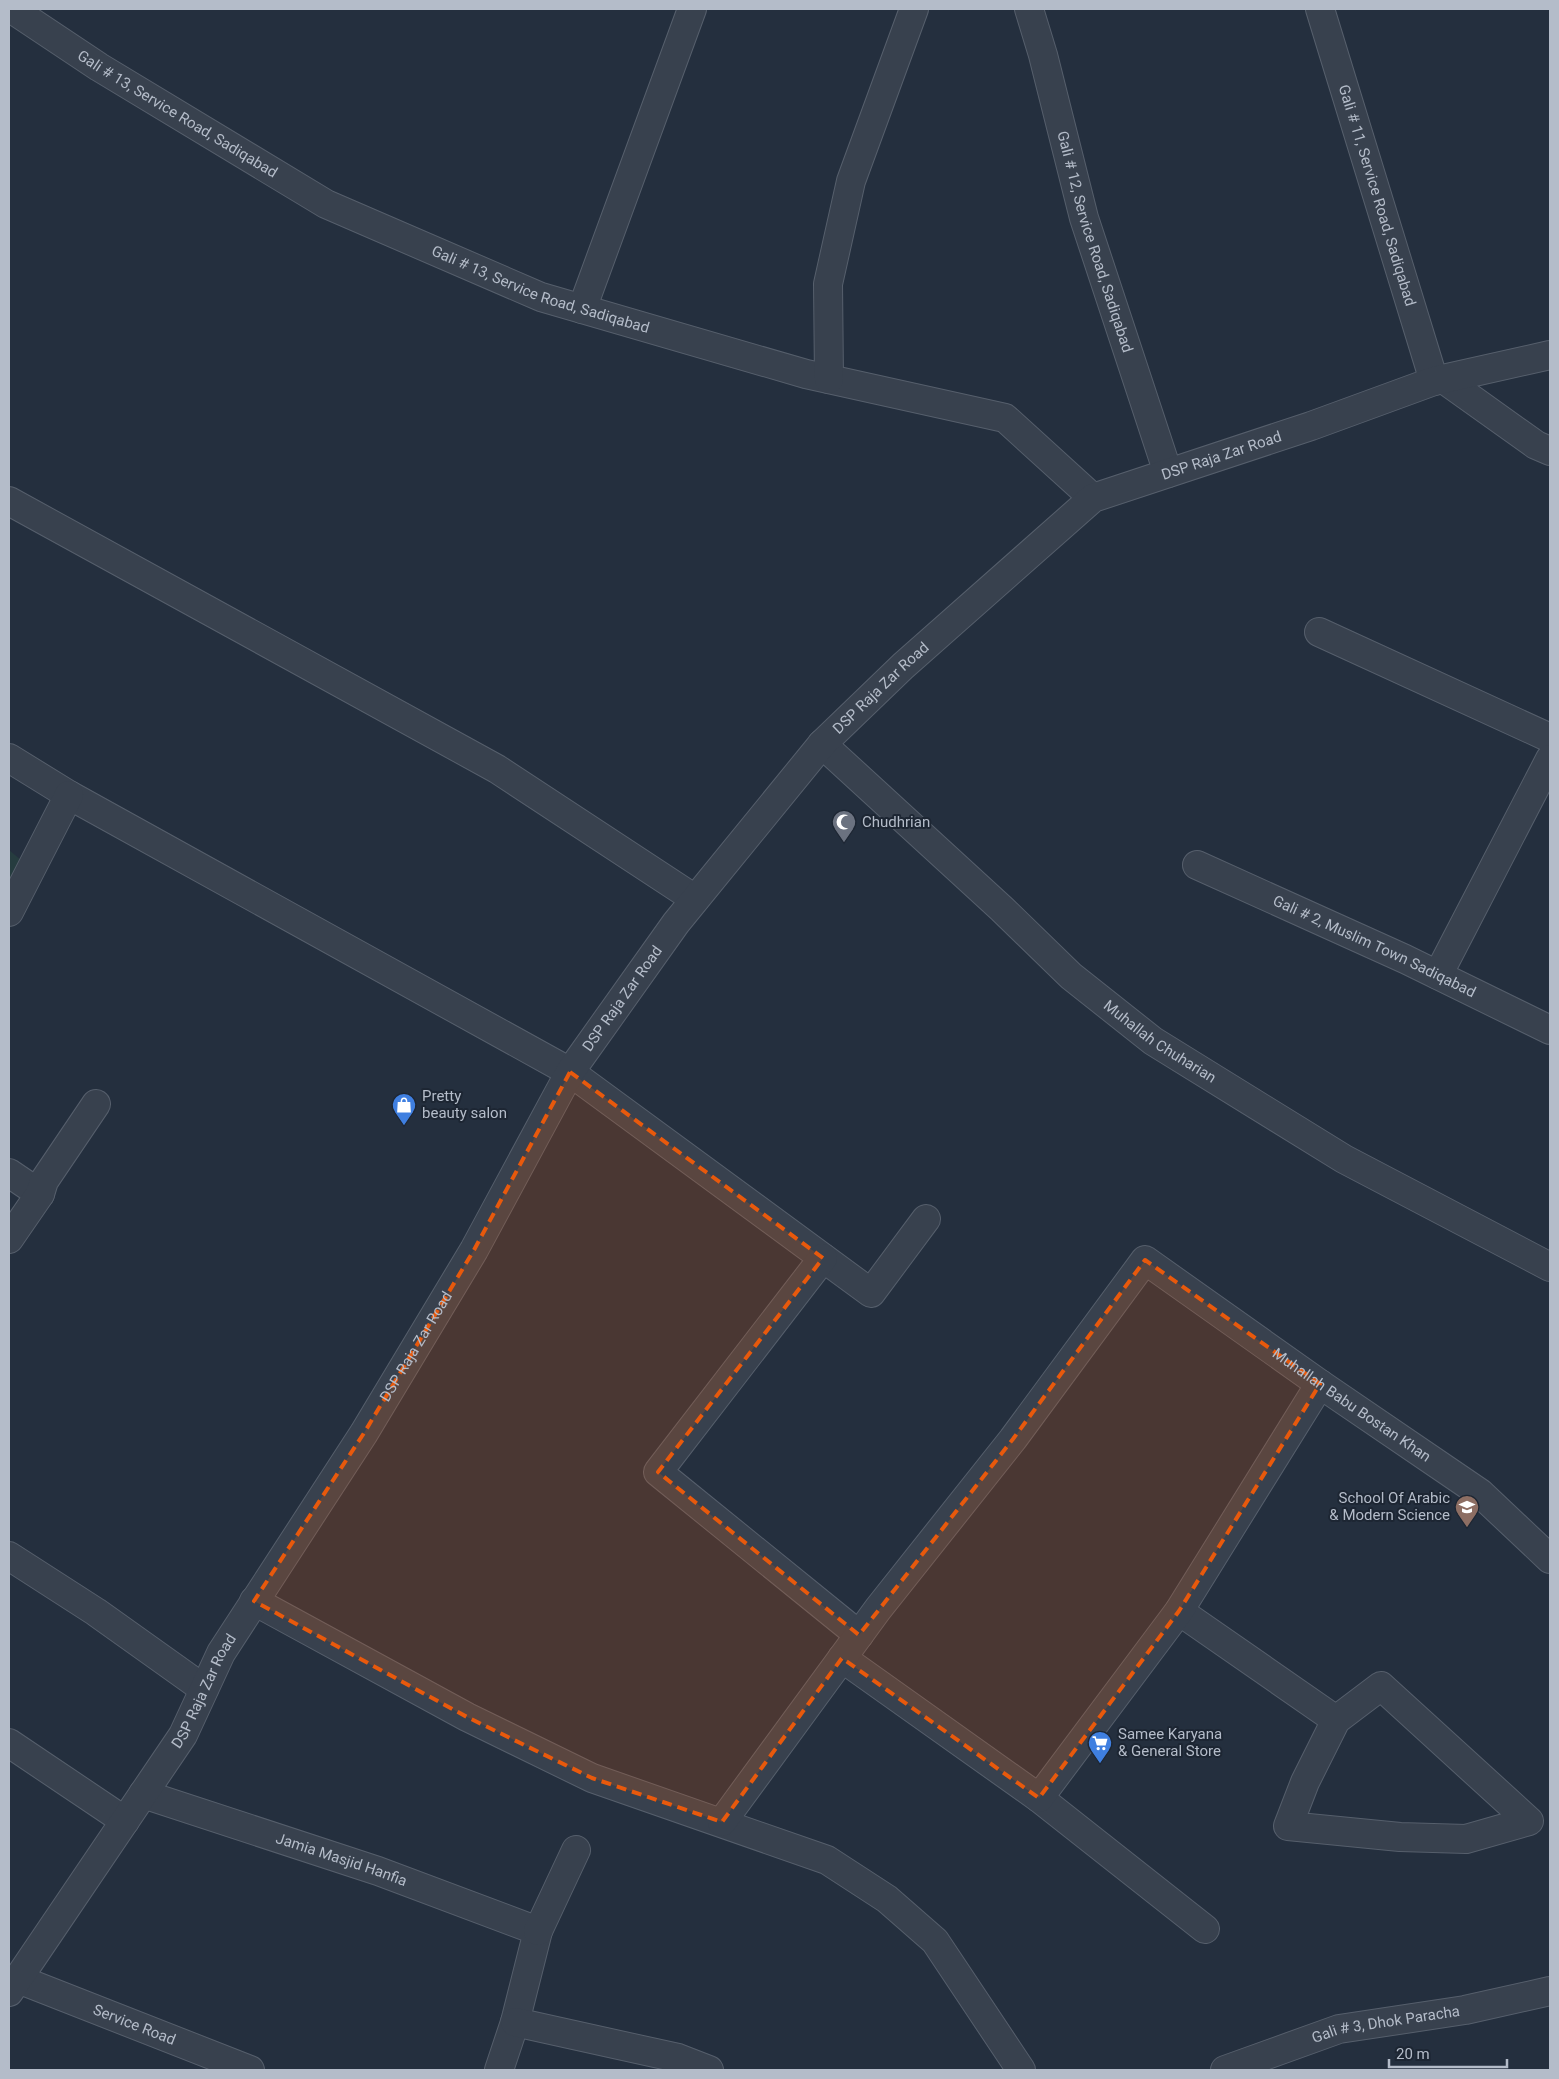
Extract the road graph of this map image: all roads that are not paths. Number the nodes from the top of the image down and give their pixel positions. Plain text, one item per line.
1 (12, 9) edge
2 (692, 9) edge
3 (914, 9) edge
4 (1029, 9) edge
5 (1320, 9) edge
6 (582, 309) junction
7 (1550, 355) edge
8 (829, 379) junction
9 (1439, 380) junction
10 (1550, 451) edge
11 (1168, 473) junction
12 (1093, 498) junction
13 (9, 501) edge
14 (1319, 632) dead end
15 (1550, 738) edge
16 (822, 744) junction
17 (9, 758) edge
18 (1550, 759) edge
19 (69, 795) junction
20 (1197, 865) dead end
21 (695, 899) junction
22 (9, 912) edge
23 (1438, 975) junction
24 (1550, 1030) edge
25 (570, 1072) junction
26 (96, 1104) dead end
27 (9, 1173) edge
28 (40, 1194) junction
29 (926, 1219) dead end
30 (9, 1238) edge
31 (823, 1258) junction
32 (1550, 1267) edge
33 (1320, 1384) junction
34 (9, 1556) edge
35 (1550, 1559) edge
36 (254, 1601) junction
37 (1179, 1611) junction
38 (859, 1635) junction
39 (842, 1658) junction
40 (204, 1689) junction
41 (1336, 1720) junction
42 (9, 1743) edge
43 (143, 1794) junction
44 (1039, 1798) junction
45 (1539, 1819) edge
46 (124, 1821) junction
47 (722, 1822) junction
48 (576, 1850) dead end
49 (1205, 1929) dead end
50 (538, 1931) junction
51 (14, 1986) edge
52 (1550, 1991) edge
53 (515, 2022) junction
54 (250, 2070) edge
55 (499, 2070) edge
56 (709, 2070) edge
57 (1021, 2070) edge
58 (1225, 2070) edge

1 - 6 street, Gali # 13, Service Road, Sadiqabad
2 - 6 street
3 - 8 street
4 - 11 street, Gali # 12, Service Road, Sadiqabad
5 - 9 street, Gali # 11, Service Road, Sadiqabad
6 - 8 street, Gali # 13, Service Road, Sadiqabad
7 - 9 street, DSP Raja Zar Road
8 - 12 street, Gali # 13, Service Road, Sadiqabad
9 - 10 street
9 - 11 street, DSP Raja Zar Road
11 - 12 street, DSP Raja Zar Road
12 - 16 street, DSP Raja Zar Road
13 - 21 street
14 - 15 street
16 - 21 street, DSP Raja Zar Road
16 - 32 street, Muhallah Chuharian
17 - 19 street
18 - 23 street
19 - 22 street
19 - 25 street
20 - 23 street, Gali # 2, Muslim Town Sadiqabad
21 - 25 street, DSP Raja Zar Road
23 - 24 street, Gali # 2, Muslim Town Sadiqabad
25 - 31 street
25 - 36 street, DSP Raja Zar Road
26 - 28 street
27 - 28 street
28 - 30 street
29 - 31 street
31 - 38 street
33 - 35 street, Muhallah Babu Bostan Khan
33 - 37 street
33 - 38 street, Muhallah Babu Bostan Khan
34 - 40 street
36 - 40 street, DSP Raja Zar Road
36 - 47 street
37 - 41 street
37 - 44 street
38 - 39 street
39 - 44 street
39 - 47 street
40 - 43 street, DSP Raja Zar Road
41 - 45 street
41 - 45 street
42 - 46 street
43 - 46 street, DSP Raja Zar Road
43 - 50 street, Jamia Masjid Hanfia
44 - 49 street
46 - 51 street, DSP Raja Zar Road
47 - 57 street
48 - 50 street
50 - 53 street
51 - 54 street, Service Road
52 - 58 street, Gali # 3, Dhok Paracha
53 - 55 street
53 - 56 street

